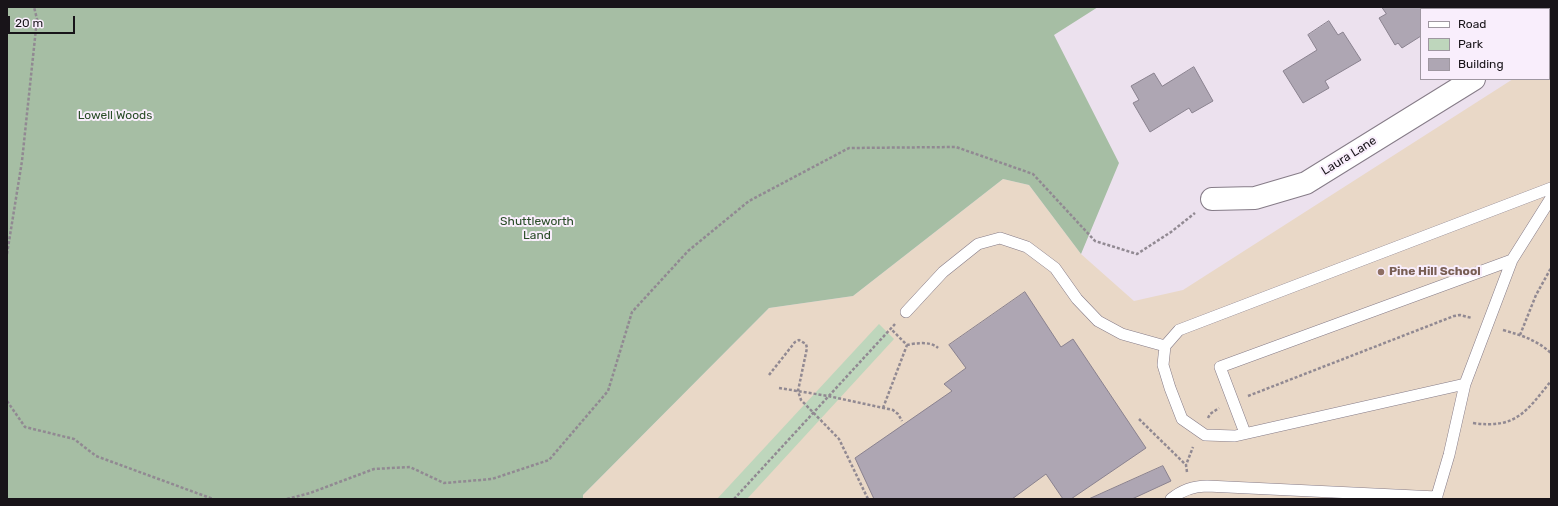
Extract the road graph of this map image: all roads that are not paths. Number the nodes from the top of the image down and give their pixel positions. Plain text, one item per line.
1 (1472, 80) edge
2 (1551, 188) edge
3 (1551, 198) edge
4 (1212, 199) road end
5 (1512, 260) junction
6 (906, 312) road end
7 (1166, 346) junction
8 (1465, 384) junction
9 (1245, 433) junction
10 (1437, 498) edge
11 (1171, 499) edge

1 - 4 street, Laura Lane
2 - 7 lane
3 - 5 lane
5 - 8 lane
5 - 9 lane
6 - 7 lane
7 - 9 lane
8 - 9 lane
8 - 10 lane
10 - 11 lane

